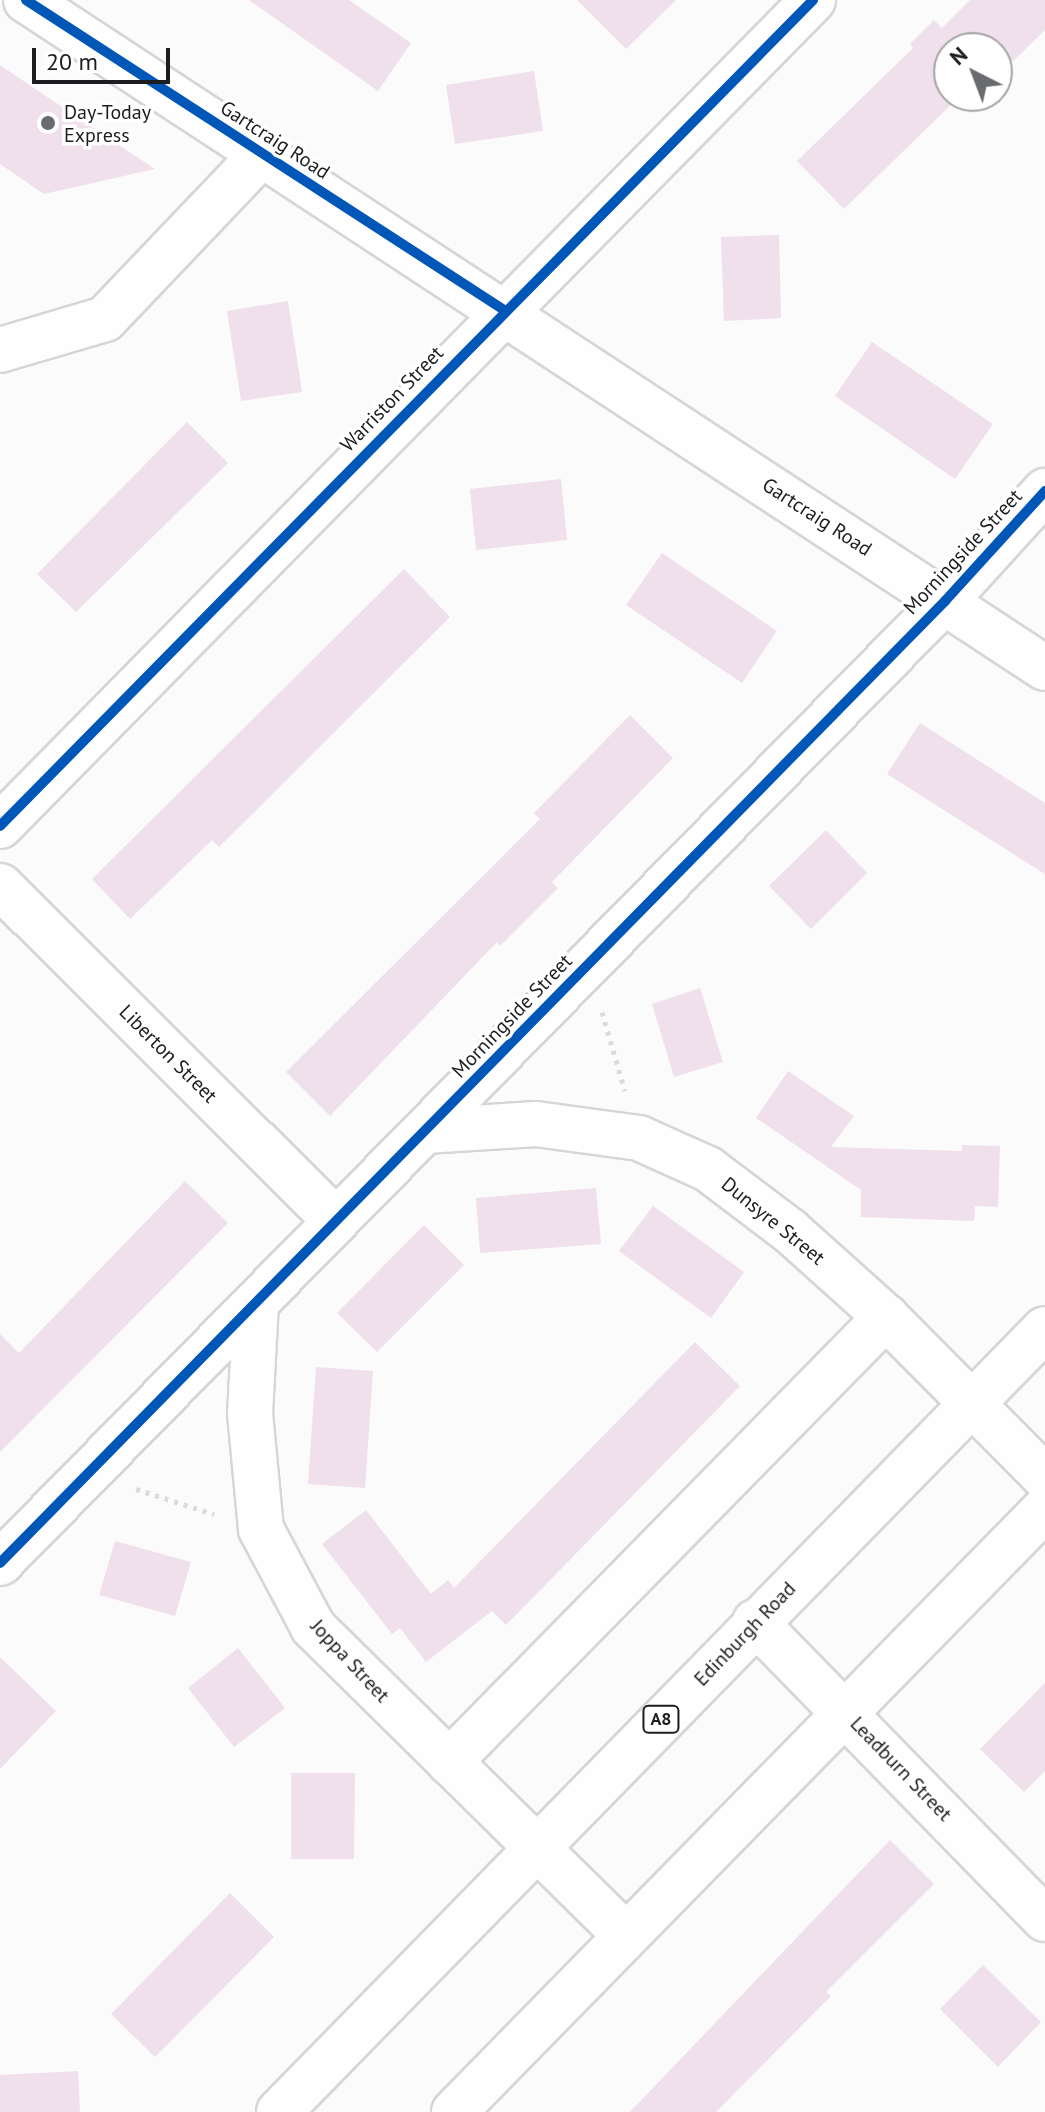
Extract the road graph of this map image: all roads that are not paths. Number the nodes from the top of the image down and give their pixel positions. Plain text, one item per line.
1 (26, 0) edge
2 (813, 0) edge
3 (262, 154) junction
4 (504, 310) junction
5 (0, 350) edge
6 (1045, 491) edge
7 (945, 601) junction
8 (1045, 668) edge
9 (0, 826) edge
10 (0, 886) edge
11 (425, 1131) junction
12 (336, 1221) junction
13 (256, 1303) junction
14 (886, 1317) junction
15 (1045, 1329) edge
16 (972, 1405) junction
17 (1045, 1477) edge
18 (1045, 1509) edge
19 (0, 1563) edge
20 (755, 1622) junction
21 (846, 1712) junction
22 (449, 1762) junction
23 (536, 1848) junction
24 (1045, 1919) edge
25 (625, 1935) junction
26 (279, 2112) edge
27 (454, 2112) edge

1 - 3 street, Gartcraig Road
2 - 4 street, Warriston Street
3 - 4 street, Gartcraig Road
3 - 5 street
4 - 7 street, Gartcraig Road
4 - 9 street, Warriston Street
6 - 7 street, Morningside Street
7 - 8 street, Gartcraig Road
7 - 11 street, Morningside Street
10 - 12 street, Liberton Street
11 - 12 street, Morningside Street
11 - 14 street, Dunsyre Street
12 - 13 street, Morningside Street
13 - 19 street, Morningside Street
13 - 22 street, Joppa Street
14 - 16 street, Dunsyre Street
14 - 22 street
15 - 16 street, Edinburgh Road / A8
16 - 17 street, Dunsyre Street
16 - 20 street, Edinburgh Road / A8
18 - 21 street
20 - 21 street, Leadburn Street
20 - 23 street, Edinburgh Road / A8
21 - 24 street, Leadburn Street
21 - 25 street
22 - 23 street, Joppa Street
23 - 25 street, Joppa Street
23 - 26 street, Edinburgh Road / A8
25 - 27 street

